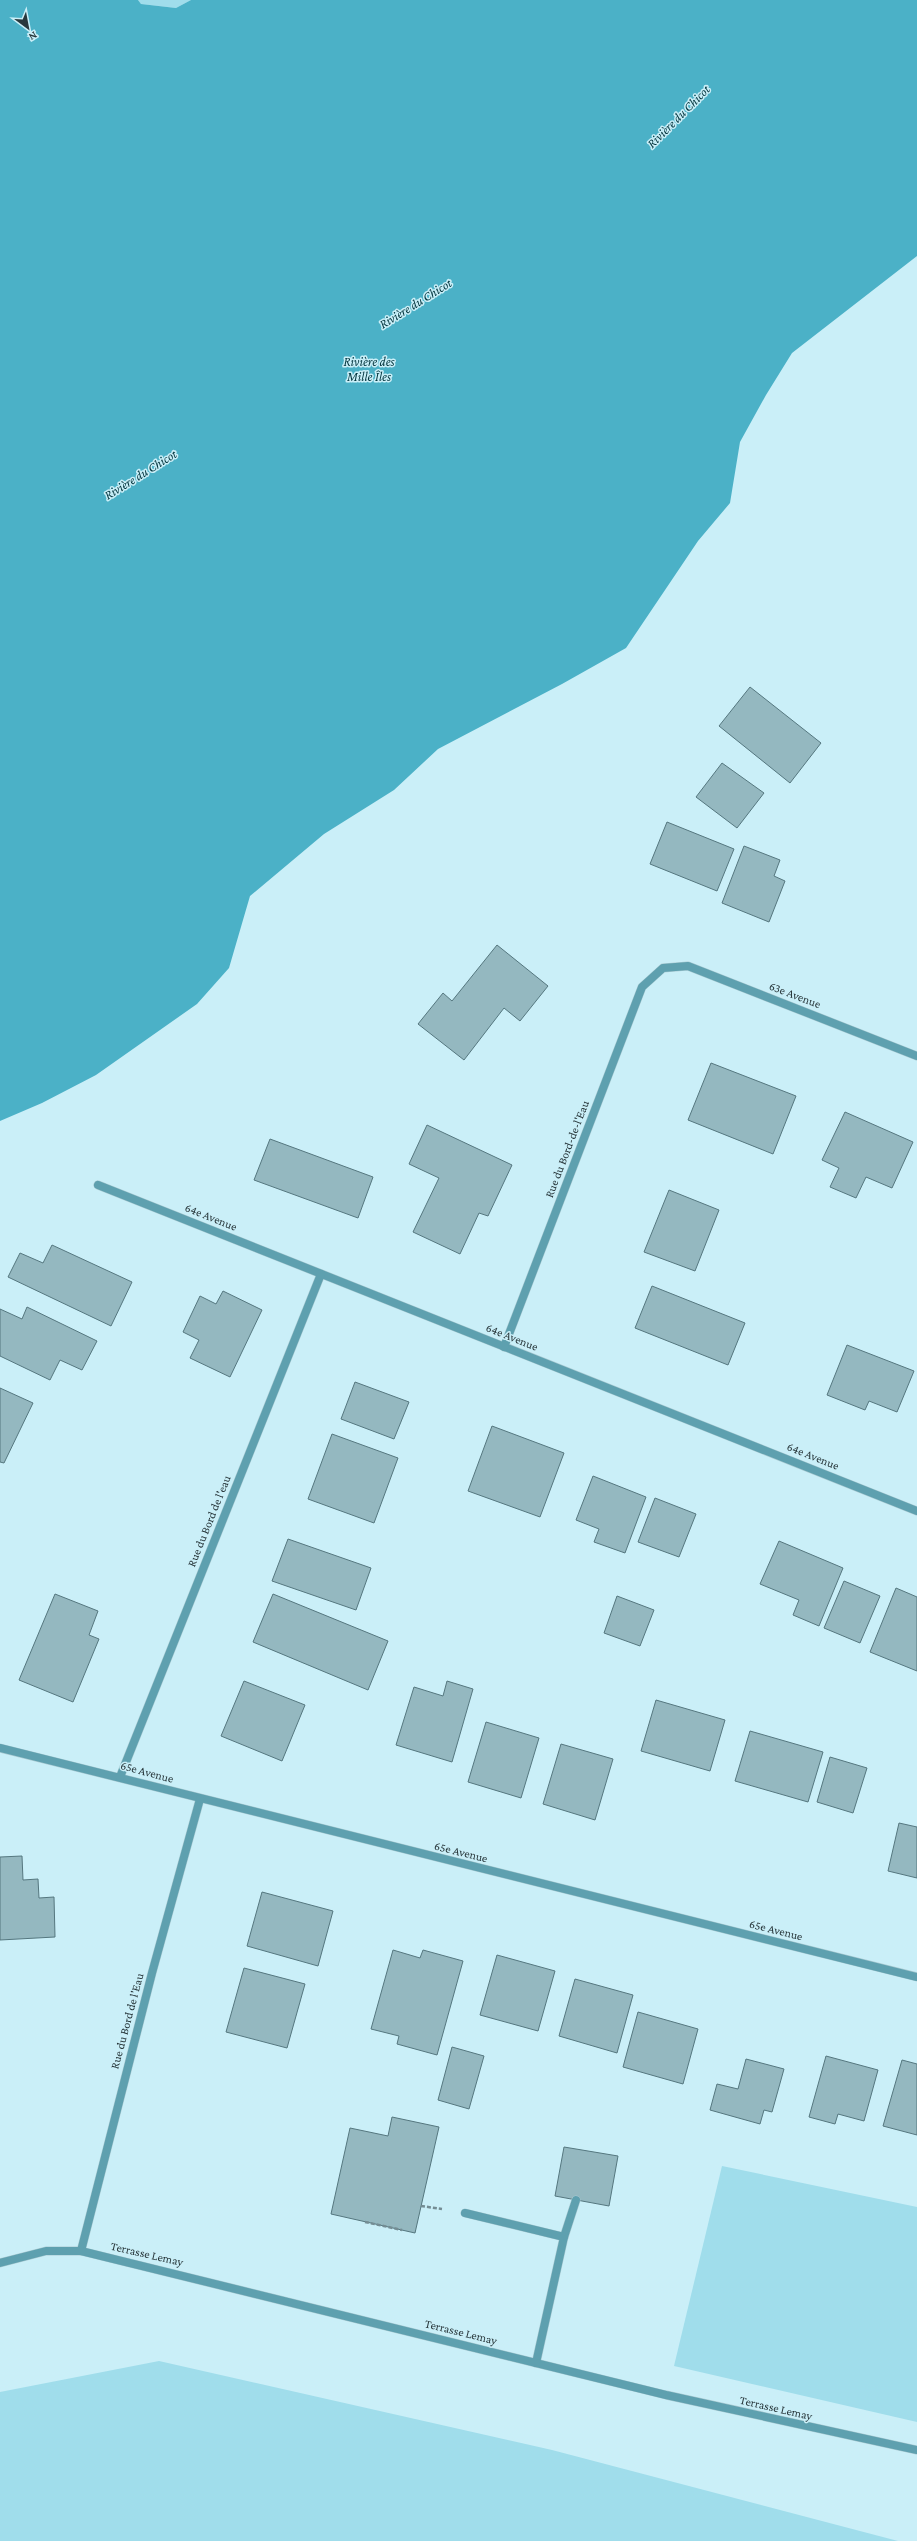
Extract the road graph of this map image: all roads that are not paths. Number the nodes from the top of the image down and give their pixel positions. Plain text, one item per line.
1 (663, 968) joint
2 (917, 1056) edge
3 (98, 1185) dead end
4 (321, 1274) junction
5 (504, 1347) junction
6 (917, 1511) edge
7 (0, 1748) edge
8 (120, 1777) junction
9 (200, 1799) junction
10 (917, 1977) edge
11 (576, 2200) dead end
12 (464, 2213) dead end
13 (564, 2237) junction
14 (81, 2251) junction
15 (0, 2263) edge
16 (536, 2363) junction
17 (917, 2450) edge

1 - 2 street, 63e Avenue
1 - 5 street, Rue du Bord-de-l'Eau
3 - 4 street, 64e Avenue
4 - 5 street, 64e Avenue
4 - 8 street, Rue du Bord de l'eau
5 - 6 street, 64e Avenue
7 - 8 street, 65e Avenue
8 - 9 street, 65e Avenue
9 - 10 street, 65e Avenue
9 - 14 street, Rue du Bord de l'Eau
11 - 13 street
12 - 13 street
13 - 16 street
14 - 15 street, Terrasse Lemay
14 - 16 street, Terrasse Lemay
16 - 17 street, Terrasse Lemay

